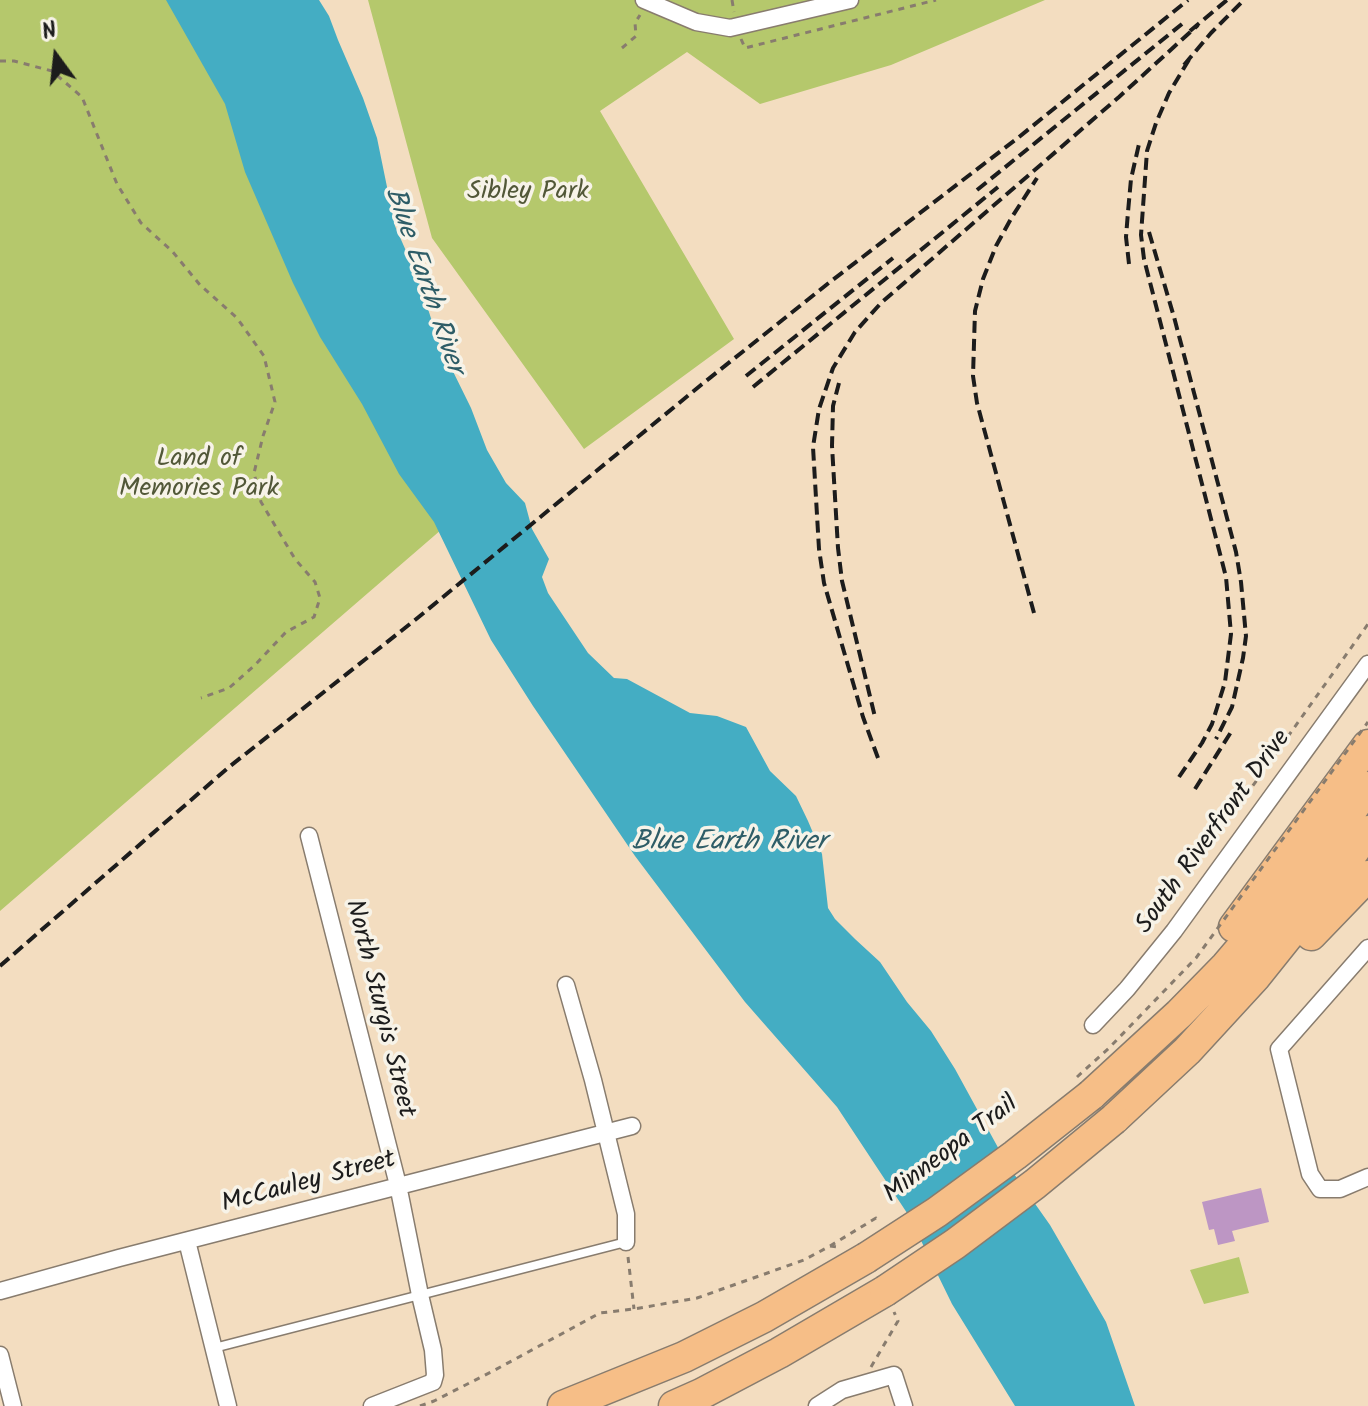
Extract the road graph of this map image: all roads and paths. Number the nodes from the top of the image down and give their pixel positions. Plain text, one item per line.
1 (850, 0) edge
2 (646, 1) edge
3 (622, 48) dead end
4 (0, 61) edge
5 (1368, 624) edge
6 (1368, 664) edge
7 (201, 698) dead end
8 (1368, 722) edge
9 (1368, 745) edge
10 (1368, 787) edge
11 (1232, 815) dead end
12 (1368, 831) edge
13 (309, 836) dead end
14 (1368, 876) edge
15 (1368, 948) edge
16 (566, 985) dead end
17 (1093, 1025) dead end
18 (1187, 1051) junction
19 (1128, 1062) junction
20 (1083, 1087) junction
21 (632, 1126) dead end
22 (606, 1132) junction
23 (1368, 1177) edge
24 (398, 1185) junction
25 (876, 1218) dead end
26 (187, 1241) junction
27 (626, 1242) junction
28 (830, 1246) junction
29 (856, 1254) junction
30 (0, 1291) edge
31 (420, 1295) junction
32 (893, 1299) junction
33 (634, 1309) junction
34 (214, 1348) junction
35 (879, 1351) dead end
36 (0, 1355) edge
37 (13, 1406) edge
38 (228, 1406) edge
39 (372, 1406) edge
40 (420, 1406) edge
41 (563, 1406) edge
42 (674, 1406) edge
43 (817, 1406) edge
44 (904, 1406) edge

1 - 2 street
2 - 3 path
4 - 7 path
5 - 11 path
6 - 17 street, South Riverfront Drive
8 - 20 path, bridge
9 - 19 highway
10 - 19 highway
12 - 18 highway
13 - 24 street, North Sturgis Street
14 - 18 highway
15 - 23 street
16 - 22 street
18 - 32 highway, bridge
19 - 20 highway
20 - 29 highway, bridge
21 - 22 street, McCauley Street
22 - 24 street, McCauley Street
22 - 27 street
24 - 26 street, McCauley Street
24 - 31 street, North Sturgis Street
25 - 28 path
26 - 30 street, McCauley Street
26 - 34 street
27 - 31 lane
27 - 33 path
28 - 29 path
28 - 33 path
29 - 41 highway
31 - 34 lane
31 - 39 street, North Sturgis Street
32 - 35 path
32 - 42 highway
33 - 40 path
34 - 38 street
36 - 37 street
43 - 44 street

